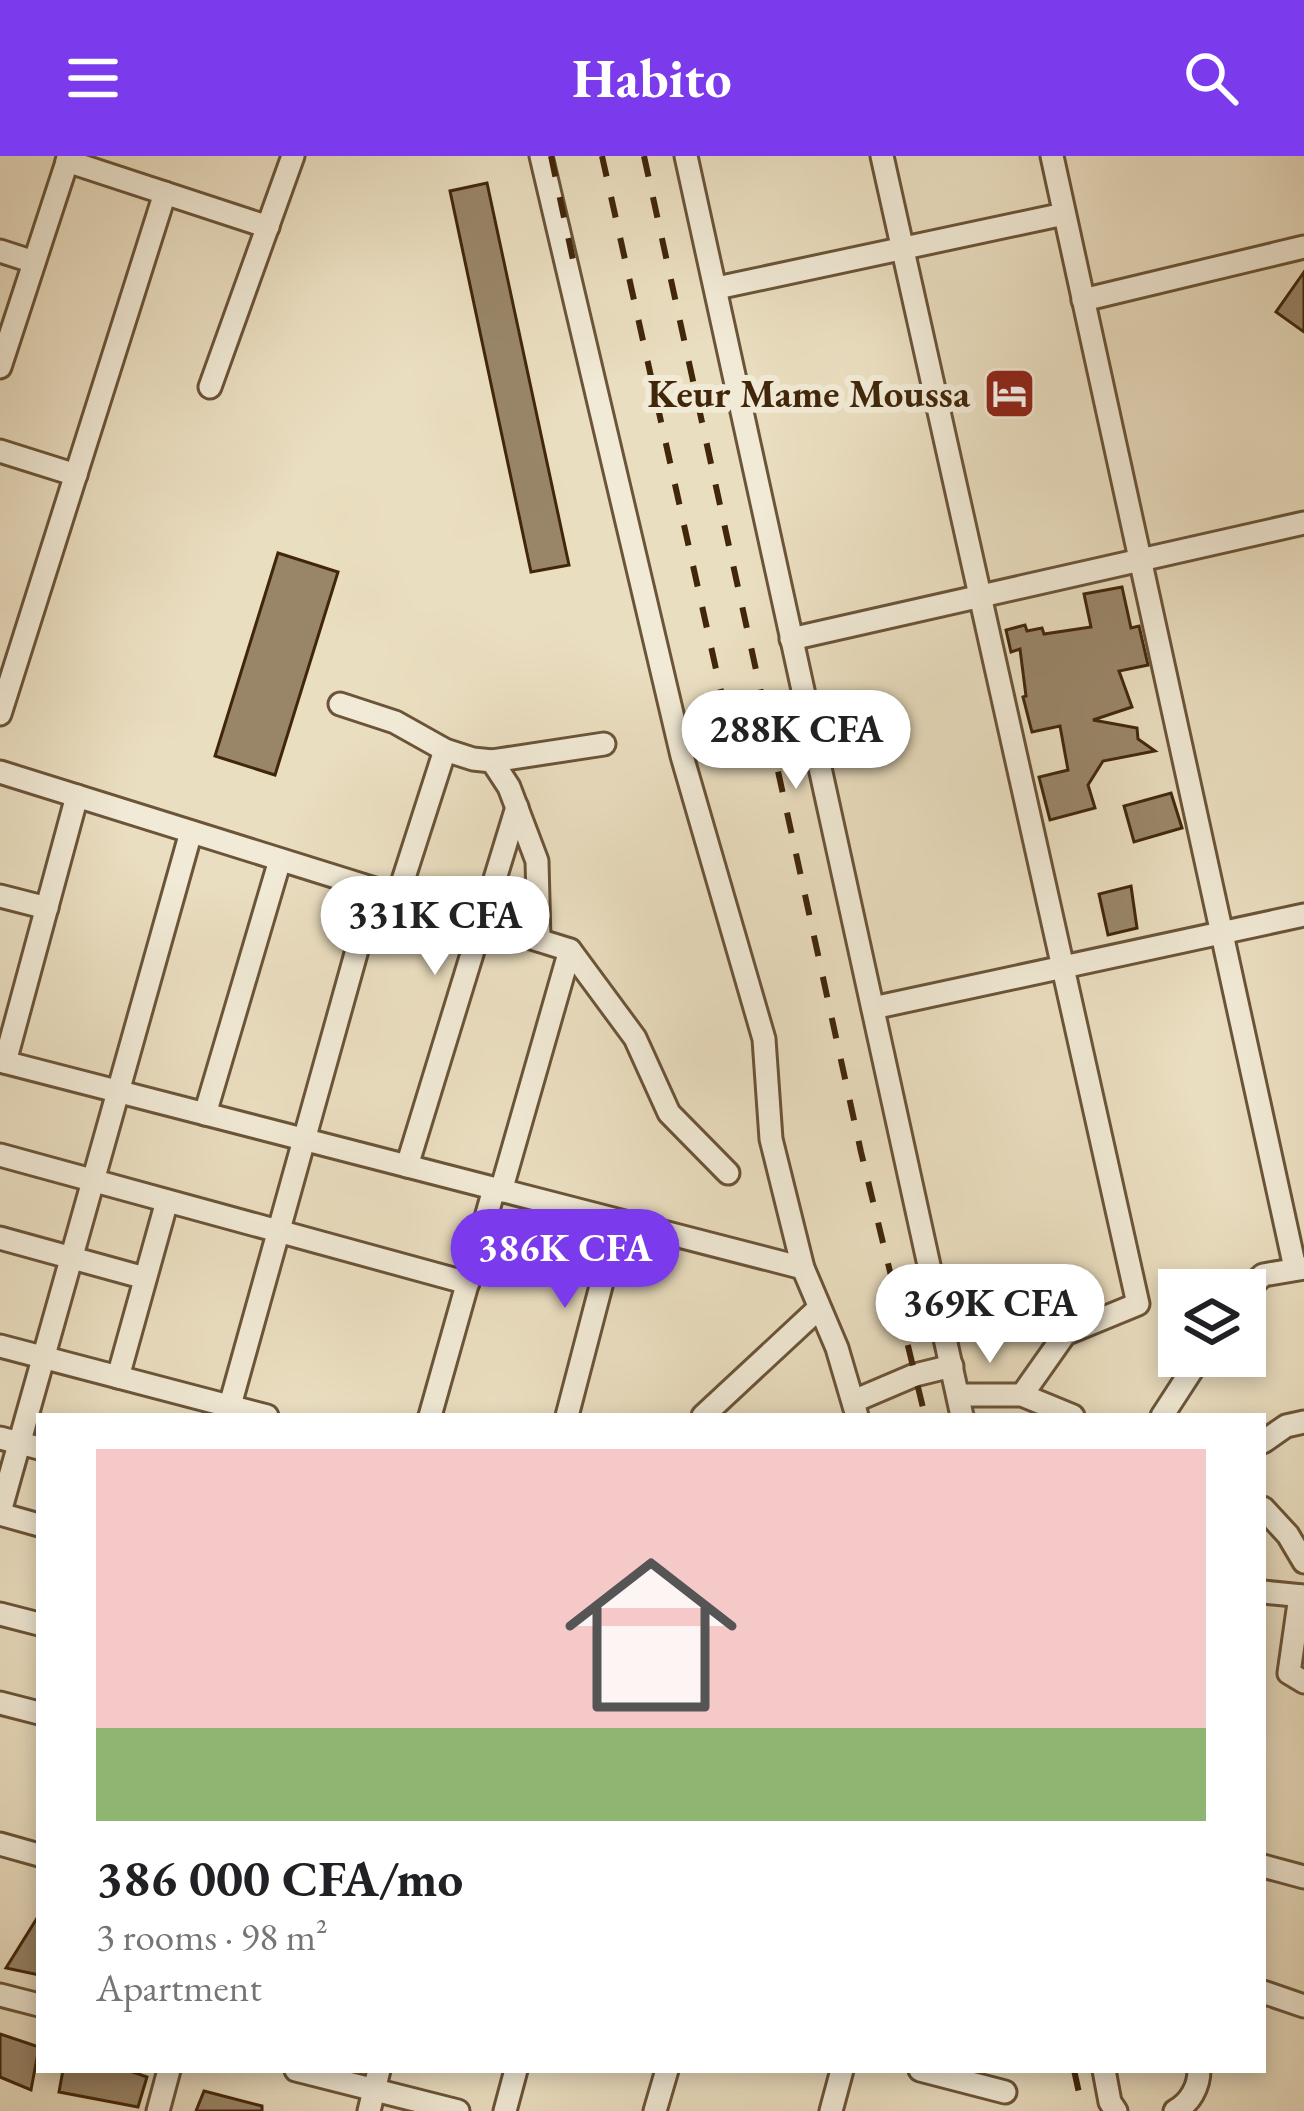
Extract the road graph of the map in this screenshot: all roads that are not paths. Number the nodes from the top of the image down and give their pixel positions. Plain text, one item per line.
1 (293, 156) edge
2 (541, 156) edge
3 (686, 156) edge
4 (882, 156) edge
5 (1052, 156) edge
6 (68, 159) edge
7 (165, 193) junction
8 (1064, 214) junction
9 (268, 227) junction
10 (1304, 247) edge
11 (903, 250) junction
12 (0, 251) edge
13 (34, 262) junction
14 (717, 288) junction
15 (1083, 300) junction
16 (0, 367) edge
17 (210, 387) dead end
18 (0, 452) edge
19 (76, 475) junction
20 (1303, 529) edge
21 (1140, 560) junction
22 (980, 596) junction
23 (791, 639) junction
24 (340, 704) dead end
25 (0, 714) edge
26 (604, 744) dead end
27 (445, 750) junction
28 (492, 761) junction
29 (0, 772) edge
30 (76, 796) junction
31 (517, 807) junction
32 (191, 832) junction
33 (280, 860) junction
34 (374, 889) junction
35 (0, 896) edge
36 (398, 896) junction
37 (46, 908) junction
38 (1304, 915) edge
39 (482, 922) junction
40 (1222, 933) junction
41 (539, 940) junction
42 (570, 950) junction
43 (1063, 968) junction
44 (873, 1009) junction
45 (2, 1062) edge
46 (118, 1091) junction
47 (205, 1114) junction
48 (304, 1140) junction
49 (0, 1155) edge
50 (407, 1166) junction
51 (728, 1173) dead end
52 (93, 1180) junction
53 (498, 1190) junction
54 (166, 1201) junction
55 (618, 1220) junction
56 (278, 1232) junction
57 (0, 1238) edge
58 (71, 1258) junction
59 (803, 1268) junction
60 (1300, 1268) edge
61 (1266, 1274) edge
62 (145, 1278) junction
63 (468, 1283) junction
64 (818, 1309) junction
65 (0, 1346) edge
66 (43, 1357) junction
67 (952, 1366) junction
68 (118, 1377) junction
69 (1187, 1377) edge
70 (1022, 1395) junction
71 (960, 1405) edge
72 (855, 1408) edge
73 (228, 1411) edge
74 (431, 1413) edge
75 (568, 1413) edge
76 (706, 1413) edge
77 (1066, 1413) edge
78 (1164, 1413) edge
79 (1304, 1422) edge
80 (1266, 1440) edge
81 (19, 1443) edge
82 (1266, 1511) edge
83 (0, 1513) edge
84 (36, 1524) edge
85 (1304, 1562) edge
86 (1266, 1592) edge
87 (1302, 1596) edge
88 (0, 1614) edge
89 (36, 1623) edge
90 (1304, 1682) edge
91 (0, 1703) edge
92 (36, 1712) edge
93 (0, 1844) edge
94 (36, 1854) edge
95 (1266, 1867) edge
96 (1304, 1877) edge
97 (1266, 1993) edge
98 (0, 1995) edge
99 (36, 2004) edge
100 (1304, 2006) edge
101 (168, 2073) edge
102 (308, 2073) edge
103 (515, 2073) edge
104 (666, 2073) edge
105 (841, 2073) edge
106 (932, 2073) edge
107 (1104, 2073) edge
108 (1198, 2073) edge
109 (374, 2090) edge
110 (1005, 2091) edge
111 (158, 2111) edge
112 (458, 2111) edge
113 (505, 2111) edge
114 (655, 2111) edge
115 (831, 2111) edge
116 (1116, 2111) edge
117 (1175, 2111) edge

1 - 9 street
2 - 59 street
3 - 14 street
4 - 11 street
5 - 8 street
6 - 7 street
6 - 13 street
7 - 9 street
7 - 19 street
8 - 11 street
8 - 15 street
9 - 17 street
10 - 15 street
11 - 14 street
11 - 22 street
12 - 13 street
13 - 16 street
14 - 23 street
15 - 21 street
18 - 19 street
19 - 25 street
20 - 21 street
21 - 22 street
21 - 40 street
22 - 23 street
22 - 43 street
23 - 44 street
24 - 27 street
26 - 28 street
27 - 28 street
27 - 36 street
28 - 31 street
29 - 30 street
30 - 32 street
30 - 37 street
31 - 39 street
31 - 41 street
32 - 33 street
32 - 46 street
33 - 34 street
33 - 47 street
34 - 36 street
34 - 48 street
35 - 37 street
36 - 39 street
37 - 45 street
38 - 40 street
39 - 41 street
39 - 50 street
40 - 43 street
40 - 60 street
41 - 42 street
42 - 51 street
42 - 53 street
43 - 44 street
43 - 70 street
44 - 67 street
45 - 46 street
46 - 47 street
46 - 52 street
47 - 48 street
48 - 50 street
48 - 56 street
49 - 52 street
50 - 53 street
52 - 54 street
52 - 58 street
53 - 55 street
53 - 63 street
54 - 56 street
54 - 62 street
55 - 59 street
55 - 75 street
56 - 63 street
56 - 73 street
57 - 58 street
58 - 62 street
58 - 66 street
59 - 64 street
60 - 61 street
62 - 68 street
63 - 74 street
64 - 72 street
64 - 76 street
65 - 66 street
66 - 68 street
66 - 81 street
67 - 71 street
67 - 72 street
68 - 73 street
69 - 78 street
70 - 71 street
70 - 77 street
79 - 80 street
81 - 83 street
82 - 85 street
83 - 84 street
86 - 87 street
87 - 90 street
88 - 89 street
91 - 92 street
93 - 94 street
95 - 96 street
97 - 100 street
98 - 99 street
101 - 111 street
102 - 109 street
103 - 113 street
104 - 114 street
105 - 115 street
106 - 110 street
107 - 116 street
108 - 117 street
109 - 112 street

